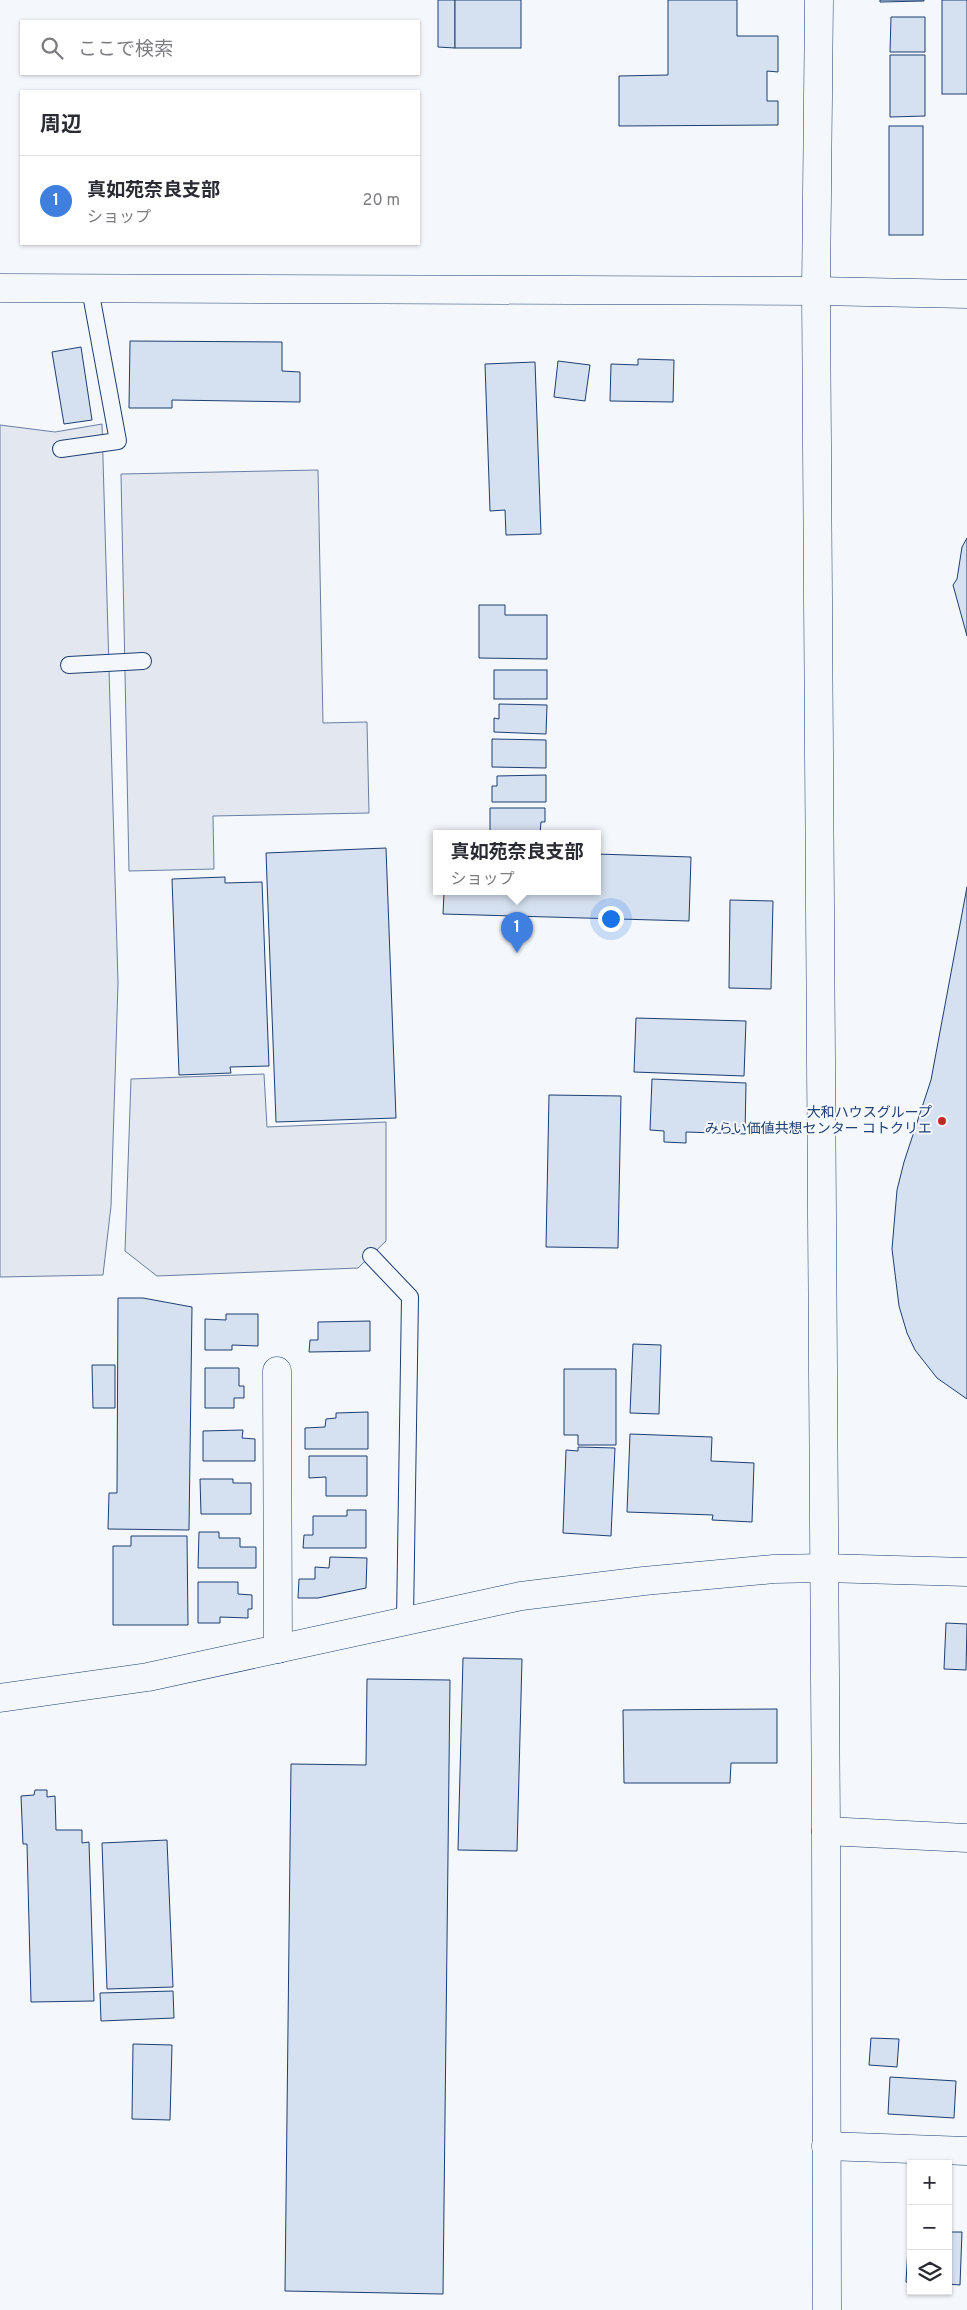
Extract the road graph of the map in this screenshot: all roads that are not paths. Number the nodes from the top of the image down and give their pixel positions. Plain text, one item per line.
1 (819, 0) edge
2 (0, 288) edge
3 (90, 289) junction
4 (816, 291) junction
5 (967, 294) edge
6 (61, 448) dead end
7 (144, 661) dead end
8 (69, 665) dead end
9 (371, 1256) dead end
10 (278, 1371) dead end
11 (824, 1568) junction
12 (967, 1572) edge
13 (405, 1620) junction
14 (278, 1649) junction
15 (0, 1698) edge
16 (826, 1831) junction
17 (967, 1838) edge
18 (826, 2146) junction
19 (967, 2151) edge
20 (827, 2310) edge

1 - 4 street
2 - 3 street
3 - 4 street
3 - 6 lane
4 - 5 street
4 - 11 street
7 - 8 lane
9 - 13 lane
10 - 14 street
11 - 12 street
11 - 13 street
11 - 16 street
13 - 14 street
14 - 15 street
16 - 17 street
16 - 18 street
18 - 19 street
18 - 20 street

